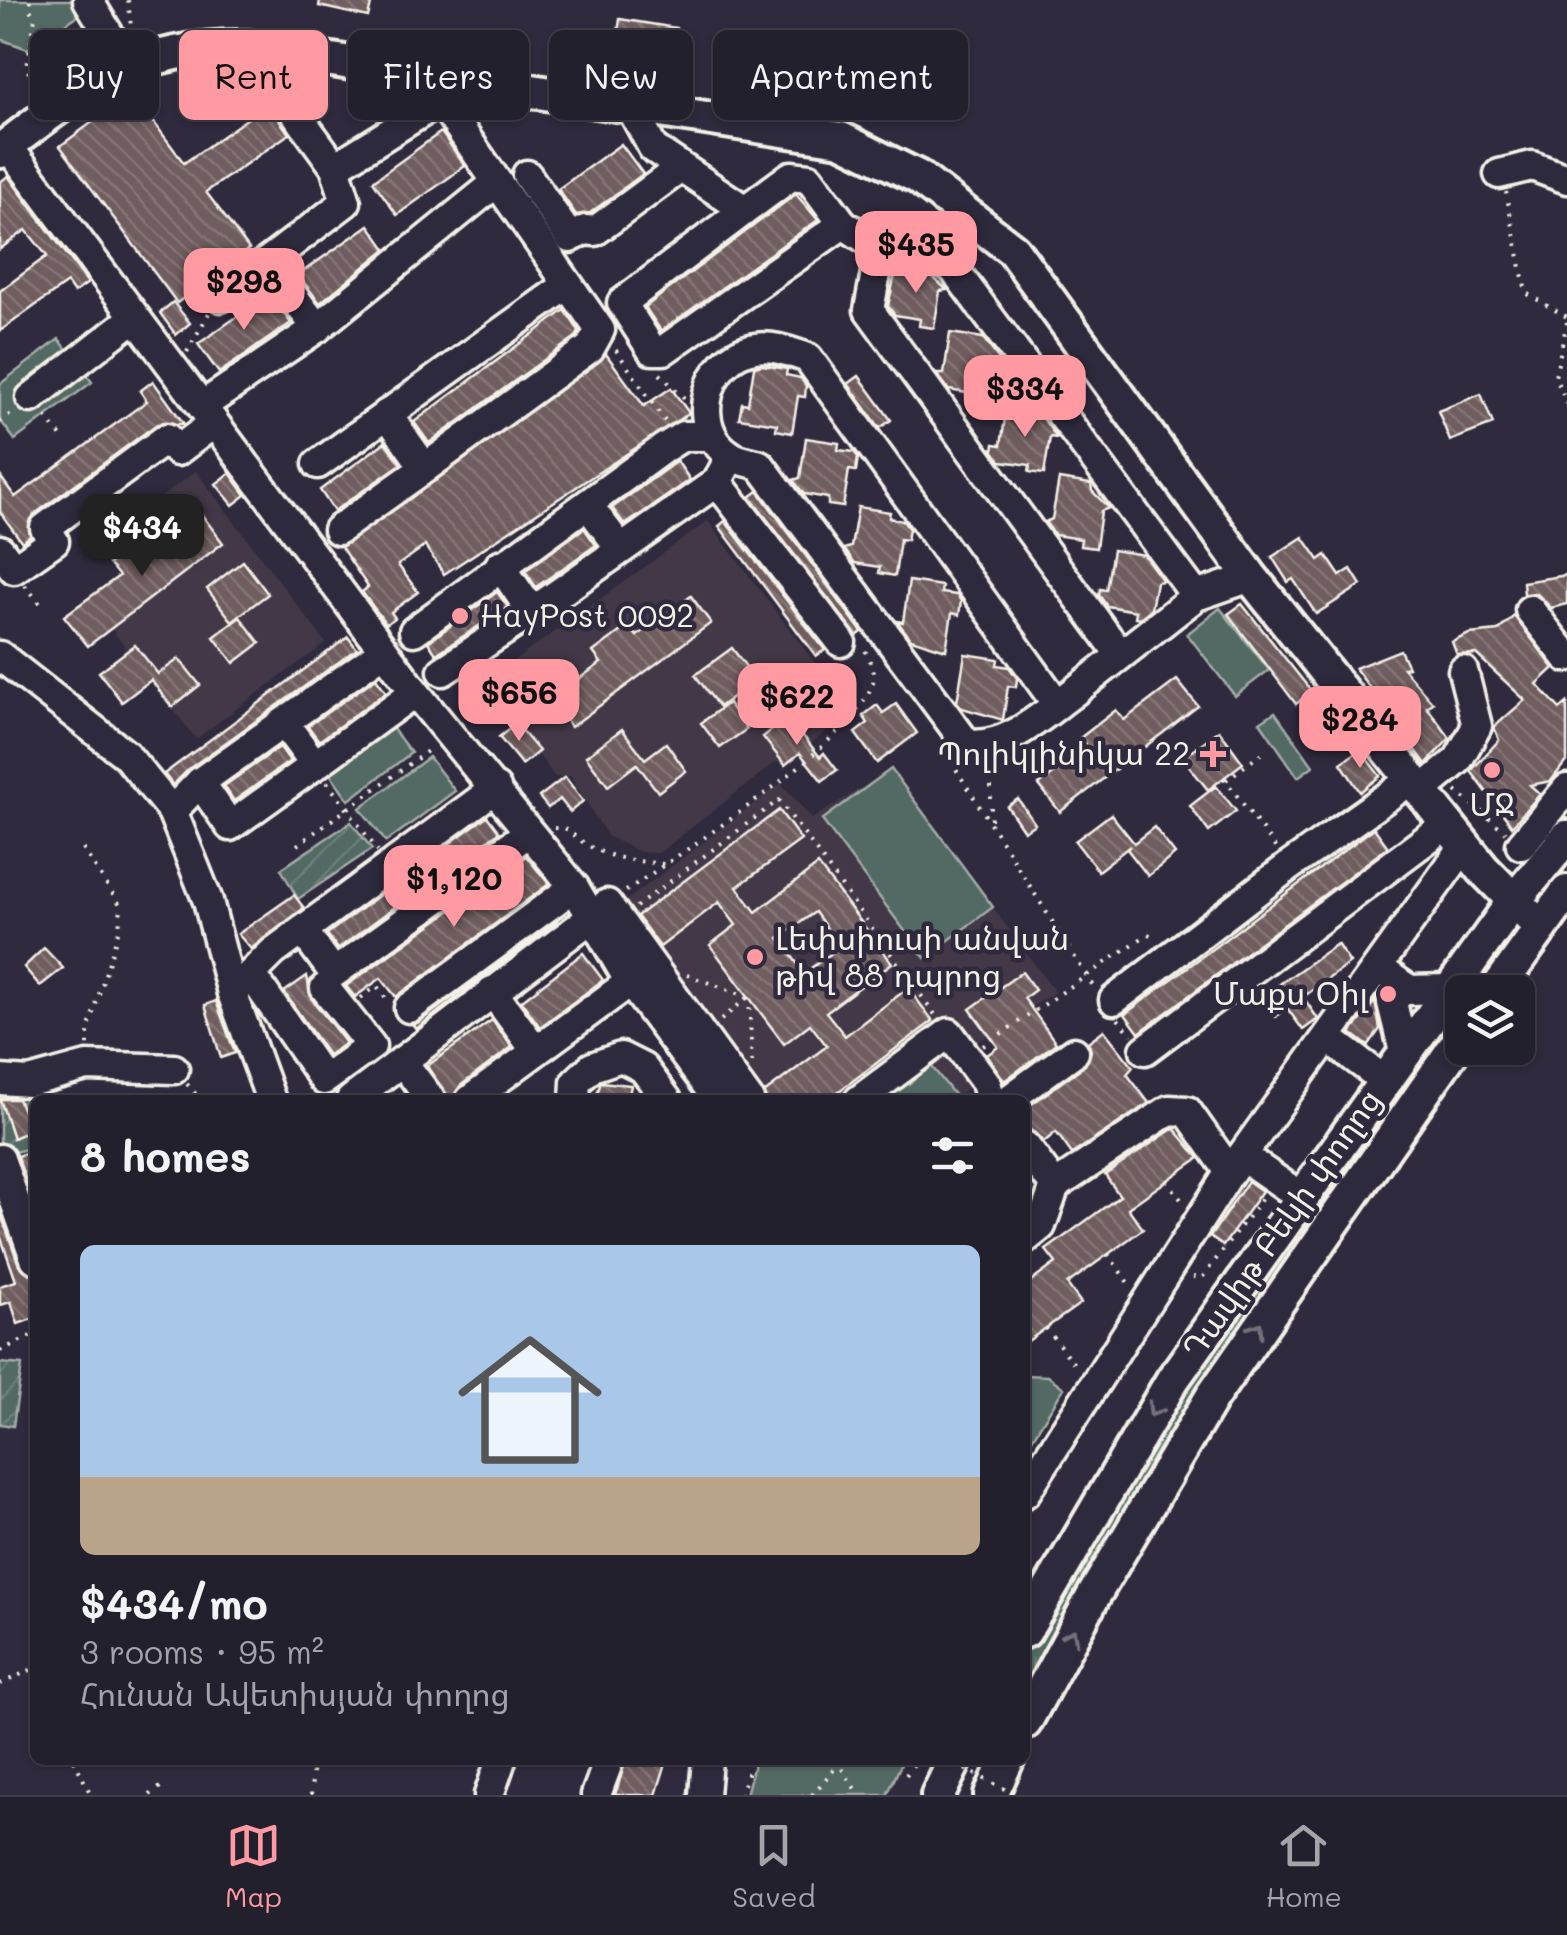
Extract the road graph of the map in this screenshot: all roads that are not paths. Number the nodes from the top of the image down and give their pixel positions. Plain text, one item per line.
1 (88, 0) edge
2 (106, 30) edge
3 (693, 116) edge
4 (42, 120) edge
5 (301, 120) edge
6 (393, 120) edge
7 (454, 120) edge
8 (638, 120) edge
9 (4, 148) edge
10 (335, 167) junction
11 (679, 170) junction
12 (1499, 174) road end
13 (528, 175) dead end
14 (1567, 178) edge
15 (497, 182) junction
16 (745, 210) junction
17 (843, 224) junction
18 (888, 254) junction
19 (267, 262) junction
20 (566, 286) junction
21 (220, 297) road end
22 (135, 317) junction
23 (317, 328) junction
24 (31, 398) road end
25 (387, 414) junction
26 (208, 415) junction
27 (722, 446) junction
28 (318, 464) dead end
29 (425, 468) junction
30 (717, 482) junction
31 (588, 505) junction
32 (338, 530) dead end
33 (621, 549) junction
34 (0, 550) edge
35 (500, 565) junction
36 (1252, 577) junction
37 (1196, 596) junction
38 (1530, 610) dead end
39 (532, 612) junction
40 (414, 631) dead end
41 (841, 642) dead end
42 (384, 651) junction
43 (1120, 654) junction
44 (0, 656) edge
45 (1567, 656) edge
46 (443, 671) dead end
47 (1463, 671) dead end
48 (415, 692) junction
49 (1057, 704) junction
50 (284, 722) junction
51 (318, 769) junction
52 (200, 782) junction
53 (1424, 782) junction
54 (496, 788) junction
55 (1567, 790) edge
56 (172, 811) junction
57 (528, 834) junction
58 (1456, 835) junction
59 (1567, 836) edge
60 (1521, 845) road end
61 (386, 862) junction
62 (574, 887) junction
63 (1567, 892) edge
64 (1512, 902) junction
65 (421, 910) junction
66 (606, 914) junction
67 (1542, 928) junction
68 (302, 931) junction
69 (1379, 968) junction
70 (639, 971) junction
71 (1460, 975) edge
72 (1507, 975) edge
73 (242, 984) junction
74 (1404, 986) junction
75 (325, 988) dead end
76 (1445, 989) edge
77 (492, 991) junction
78 (1445, 996) edge
79 (1114, 1000) road end
80 (409, 1008) dead end
81 (1328, 1038) junction
82 (1144, 1050) road end
83 (536, 1051) junction
84 (1074, 1052) dead end
85 (1404, 1052) junction
86 (402, 1061) junction
87 (1445, 1061) edge
88 (174, 1069) dead end
89 (0, 1080) edge
90 (1384, 1080) junction
91 (270, 1095) edge
92 (358, 1095) edge
93 (428, 1095) edge
94 (477, 1095) edge
95 (575, 1095) edge
96 (663, 1095) edge
97 (715, 1095) edge
98 (745, 1095) edge
99 (868, 1095) edge
100 (990, 1095) edge
101 (1015, 1095) edge
102 (1030, 1153) edge
103 (0, 1159) edge
104 (1236, 1164) junction
105 (1055, 1186) junction
106 (1288, 1188) junction
107 (1030, 1235) edge
108 (30, 1244) edge
109 (1030, 1485) edge
110 (1030, 1622) edge
111 (1030, 1713) edge
112 (498, 1765) edge
113 (607, 1765) edge
114 (707, 1765) edge
115 (953, 1765) edge
116 (1005, 1765) edge
117 (1002, 1794) edge
118 (489, 1795) edge
119 (596, 1795) edge
120 (704, 1795) edge
121 (938, 1795) edge

1 - 2 street
3 - 36 main road
4 - 9 main road
5 - 10 street
6 - 10 street
7 - 15 street
8 - 11 street
9 - 22 street
10 - 19 street
11 - 13 street
11 - 16 street
12 - 14 street
15 - 20 street
15 - 23 street
16 - 17 street
16 - 17 street
17 - 18 street
18 - 37 street
18 - 43 street
19 - 21 street
19 - 23 street
20 - 25 street
20 - 29 street
22 - 24 street
22 - 26 street
23 - 26 street
25 - 28 street
25 - 29 street
26 - 34 street
26 - 42 street
27 - 30 street
27 - 31 street
27 - 49 street
27 - 49 street
29 - 32 street
30 - 33 street
30 - 41 street
31 - 33 street
31 - 35 street
33 - 39 street
35 - 39 street
35 - 40 street
36 - 37 street
36 - 53 main road
37 - 43 street
38 - 45 street
39 - 46 street
42 - 48 street
42 - 50 street
43 - 49 street
44 - 56 street
47 - 53 street
48 - 51 street
48 - 54 street
50 - 51 street
50 - 52 street
51 - 52 street
52 - 56 street
53 - 58 main road
53 - 79 street
54 - 57 street
54 - 61 street
55 - 60 street
56 - 73 street
57 - 62 street
57 - 65 street
58 - 64 main road
58 - 69 street
58 - 82 street
59 - 64 main road, Դավիթ Բեկի փողոց
61 - 65 street
61 - 68 street
62 - 66 street
62 - 80 street
63 - 67 main road
64 - 67 main road
64 - 71 main road, Դավիթ Բեկի փողոց
65 - 68 street
66 - 70 street
66 - 77 street
67 - 72 main road
68 - 73 street
69 - 74 street
69 - 81 street
70 - 83 street
70 - 97 street
70 - 98 street
73 - 75 street
73 - 91 street
74 - 76 street
74 - 85 street
77 - 83 street
77 - 86 street
78 - 85 main road, Դավիթ Բեկի փողոց
81 - 90 street
81 - 104 street
83 - 94 street
84 - 101 street
85 - 90 main road, Դավիթ Բեկի փողոց
86 - 92 street
86 - 93 street
111 -> 87 main road, Դավիթ Բեկի փողոց
88 - 89 street
90 - 106 main road, Դավիթ Բեկի փողոց
95 - 96 street
99 - 100 street
102 - 105 street
103 - 108 street
104 - 105 street
104 - 106 street
104 - 109 street
105 - 107 street
106 -> 110 main road, Դավիթ Բեկի փողոց
112 - 118 street
113 - 119 street
114 - 120 street
115 - 121 main road
116 - 117 main road

